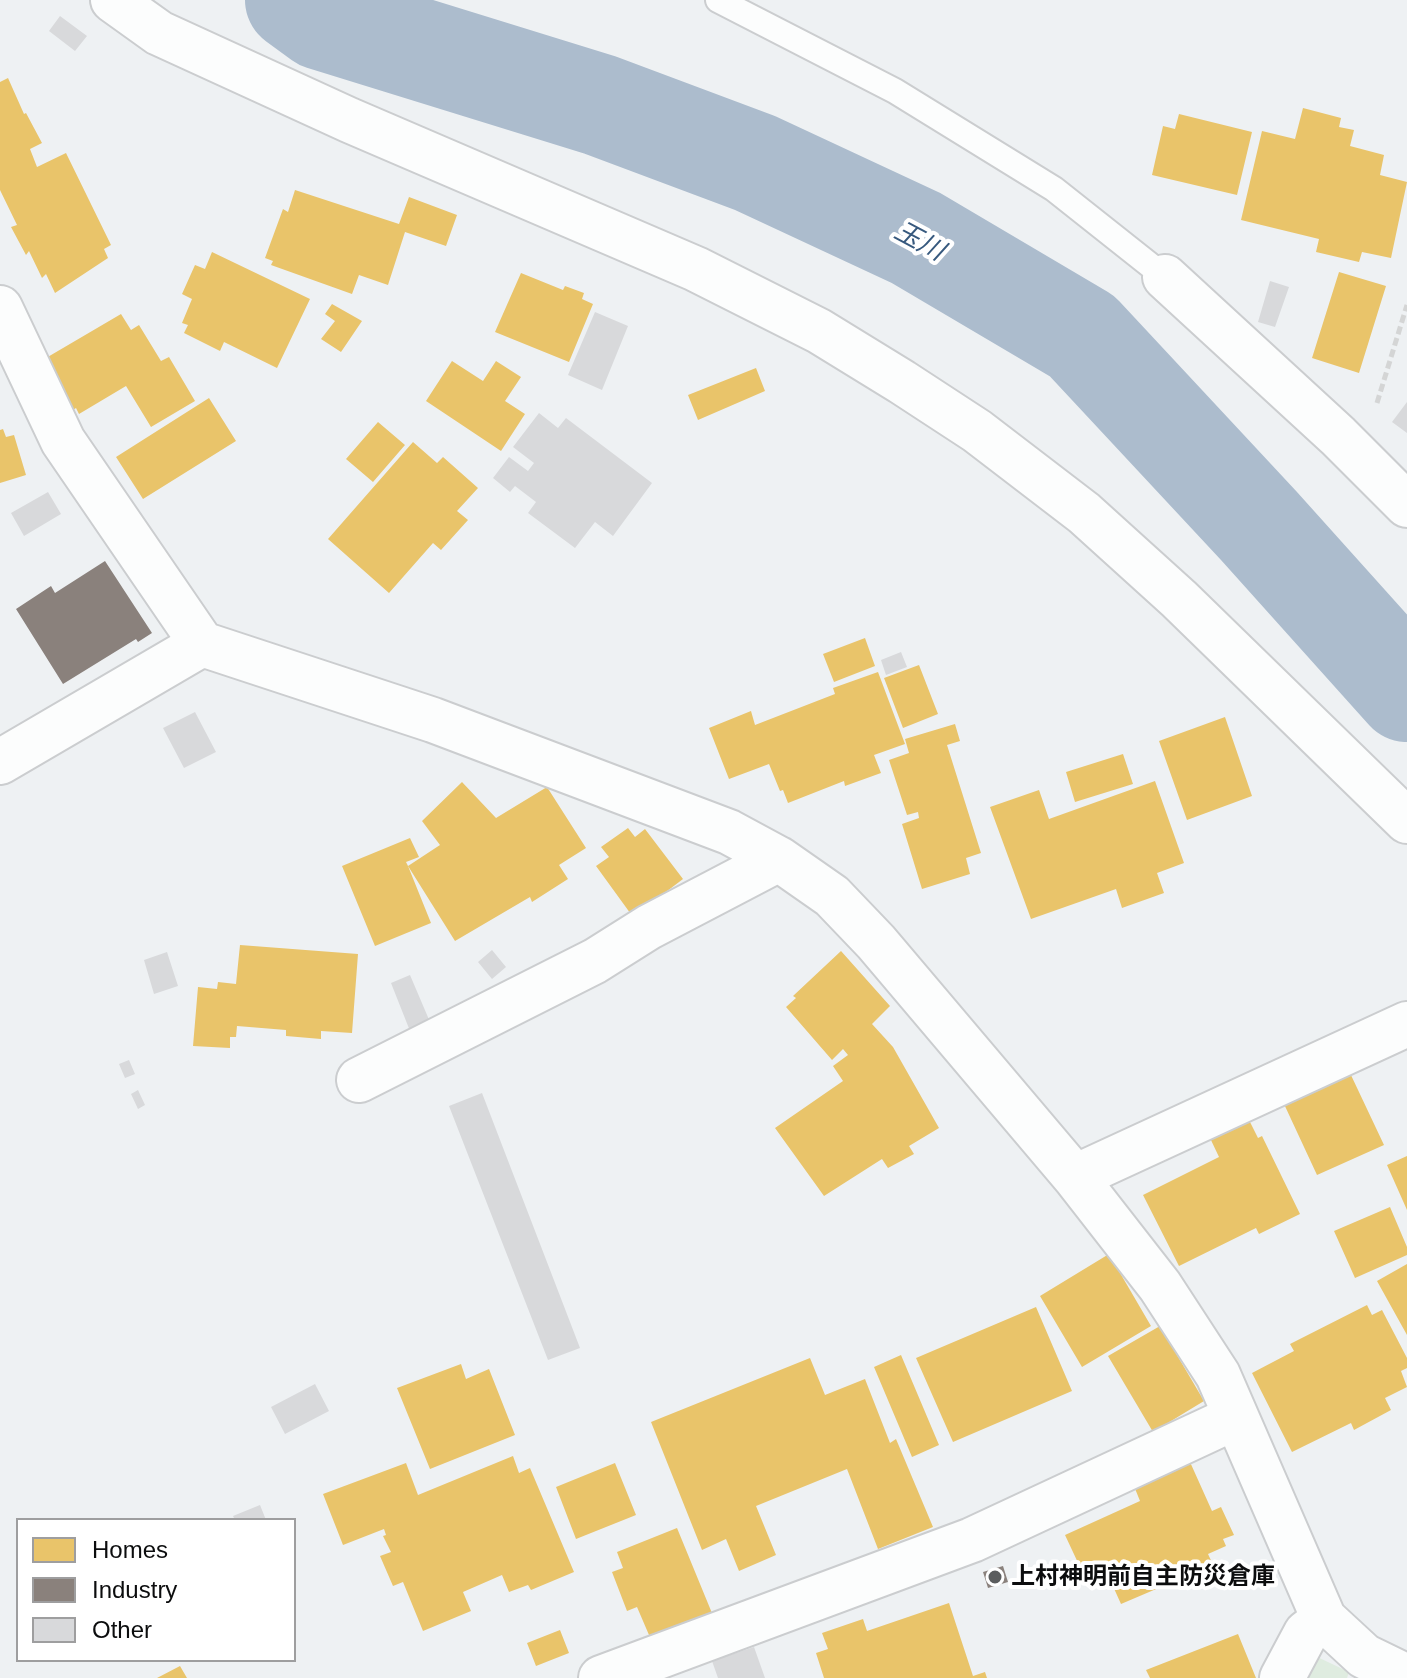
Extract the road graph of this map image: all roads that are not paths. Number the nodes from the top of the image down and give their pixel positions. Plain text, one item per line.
1 (113, 0) edge
2 (718, 0) edge
3 (1165, 277) joint
4 (0, 308) edge
5 (1407, 505) edge
6 (202, 644) junction
7 (0, 762) edge
8 (1407, 821) edge
9 (779, 859) junction
10 (1407, 1024) edge
11 (359, 1080) dead end
12 (1075, 1177) junction
13 (1236, 1417) junction
14 (1324, 1619) junction
15 (1407, 1677) edge
16 (601, 1678) edge
17 (1282, 1678) edge

1 - 8 street
2 - 3 lane
3 - 5 street
4 - 6 street
6 - 7 street
6 - 9 street
9 - 11 street
9 - 12 street
10 - 12 street
12 - 13 street
13 - 14 street
13 - 16 street
14 - 15 street
14 - 17 street

